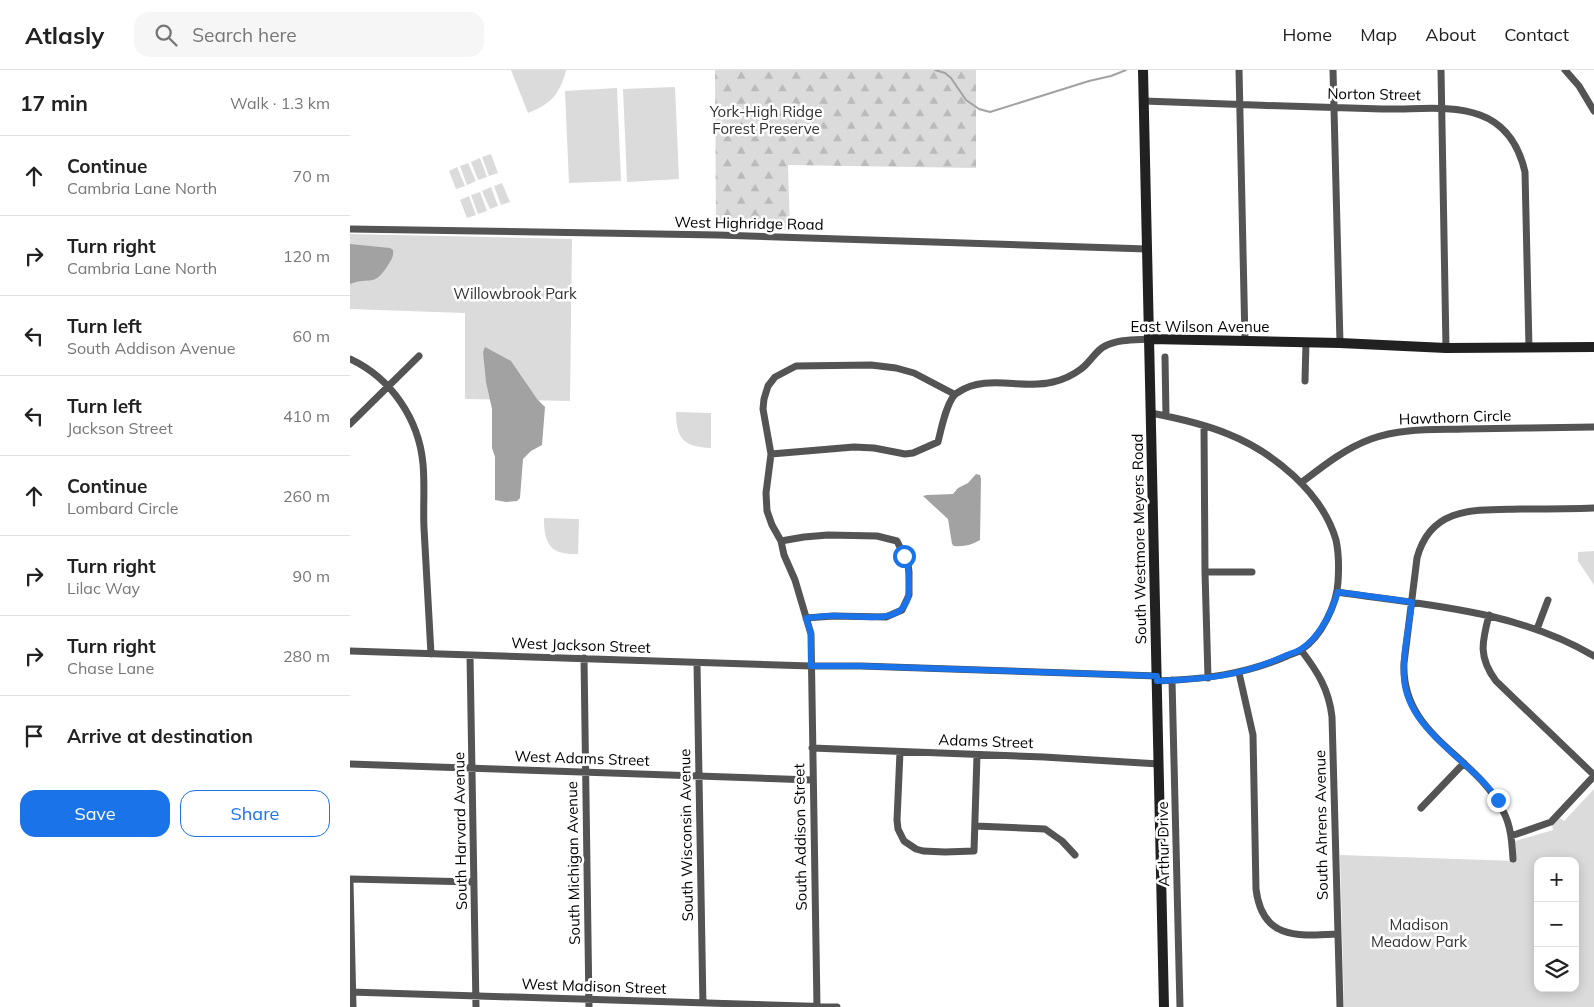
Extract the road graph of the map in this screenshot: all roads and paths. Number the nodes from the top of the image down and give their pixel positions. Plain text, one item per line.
1 (1143, 70) edge
2 (1239, 70) edge
3 (1333, 70) edge
4 (1441, 70) edge
5 (1565, 70) edge
6 (1144, 101) junction
7 (1240, 104) junction
8 (1334, 108) junction
9 (1442, 109) junction
10 (1594, 110) edge
11 (350, 229) edge
12 (1147, 249) junction
13 (1150, 339) junction
14 (1245, 341) junction
15 (1306, 342) junction
16 (1340, 343) junction
17 (1594, 347) edge
18 (1446, 348) junction
19 (1529, 348) junction
20 (418, 356) dead end
21 (1165, 357) dead end
22 (350, 359) edge
23 (1305, 381) dead end
24 (388, 386) junction
25 (954, 394) junction
26 (1151, 413) junction
27 (1166, 416) junction
28 (350, 424) edge
29 (1204, 426) junction
30 (1594, 428) edge
31 (771, 454) junction
32 (1301, 483) junction
33 (1594, 508) edge
34 (781, 541) junction
35 (1205, 572) junction
36 (1252, 572) dead end
37 (1338, 592) junction
38 (1548, 600) dead end
39 (1412, 602) junction
40 (1489, 615) junction
41 (806, 618) junction
42 (1537, 629) junction
43 (1301, 650) junction
44 (350, 651) edge
45 (431, 654) junction
46 (470, 655) junction
47 (1594, 656) edge
48 (584, 658) junction
49 (697, 663) junction
50 (811, 666) junction
51 (1239, 673) junction
52 (1157, 678) junction
53 (1208, 678) junction
54 (1172, 680) junction
55 (812, 748) junction
56 (900, 752) junction
57 (978, 755) junction
58 (1464, 763) junction
59 (350, 764) edge
60 (1159, 764) junction
61 (472, 768) junction
62 (586, 772) junction
63 (699, 776) junction
64 (1594, 776) edge
65 (812, 780) junction
66 (1421, 808) dead end
67 (975, 826) junction
68 (1511, 836) junction
69 (1075, 855) dead end
70 (1513, 859) dead end
71 (350, 881) edge
72 (474, 882) junction
73 (1275, 927) junction
74 (1338, 934) junction
75 (1270, 935) dead end
76 (351, 992) edge
77 (476, 996) junction
78 (589, 1003) edge
79 (702, 1005) edge
80 (353, 1007) edge
81 (476, 1007) edge
82 (817, 1007) edge
83 (837, 1007) edge
84 (1164, 1007) edge
85 (1180, 1007) edge
86 (1340, 1007) edge

1 - 6 street, South Westmore Meyers Road
2 - 7 street
3 - 8 street
4 - 9 street
5 - 10 street
6 - 7 street, Norton Street
6 - 12 street, South Westmore Meyers Road
7 - 8 street, Norton Street
7 - 14 street
8 - 9 street, Norton Street
8 - 16 street
9 - 18 street
9 - 19 street, Norton Street
11 - 12 street, West Highridge Road
12 - 13 street, South Westmore Meyers Road
13 - 14 street, East Wilson Avenue
13 - 25 street, East Wilson Avenue
13 - 26 street, South Westmore Meyers Road
14 - 15 street, East Wilson Avenue
15 - 16 street, East Wilson Avenue
15 - 23 street
16 - 18 street, East Wilson Avenue
17 - 19 street, East Wilson Avenue
18 - 19 street, East Wilson Avenue
20 - 24 street
21 - 27 street
22 - 24 street
24 - 28 street
24 - 45 street
25 - 31 street
25 - 31 street, South Addison Street
26 - 27 street
26 - 52 street, South Westmore Meyers Road
27 - 29 street
29 - 32 street
29 - 35 street
30 - 32 street, Hawthorn Circle
31 - 34 street, South Addison Street
32 - 37 street
33 - 39 street
34 - 41 street, South Addison Street
34 - 41 street
35 - 36 street
35 - 53 street
37 - 39 street
37 - 43 street
38 - 42 street
39 - 40 street
39 - 58 street
40 - 42 street
40 - 64 street
41 - 50 street, South Addison Street
42 - 47 street
43 - 51 street, West Jackson Street
43 - 74 street, South Ahrens Avenue
44 - 45 street, West Jackson Street
45 - 46 street, West Jackson Street
46 - 48 street, West Jackson Street
46 - 61 street, South Harvard Avenue
48 - 49 street, West Jackson Street
48 - 62 street, South Michigan Avenue
49 - 50 street, West Jackson Street
49 - 63 street, South Wisconsin Avenue
50 - 52 street, West Jackson Street
50 - 55 street, South Addison Street
51 - 53 street, West Jackson Street
51 - 73 street
52 - 54 street, West Jackson Street
52 - 60 street, South Westmore Meyers Road
53 - 54 street, West Jackson Street
54 - 85 street, Arthur Drive
55 - 56 street, Adams Street
55 - 65 street, South Addison Street
56 - 57 street, Adams Street
56 - 67 street
57 - 60 street, Adams Street
57 - 67 street
58 - 66 street
58 - 68 street
59 - 61 street, West Adams Street
60 - 84 street, South Westmore Meyers Road
61 - 62 street, West Adams Street
61 - 72 street, South Harvard Avenue
62 - 63 street, West Adams Street
62 - 78 street, South Michigan Avenue
63 - 65 street, West Adams Street
63 - 79 street, South Wisconsin Avenue
64 - 68 street
65 - 82 street, South Addison Street
67 - 69 street
68 - 70 street
71 - 72 street
71 - 76 street
72 - 77 street, South Harvard Avenue
73 - 74 street
73 - 75 street
74 - 86 street, South Ahrens Avenue
76 - 77 street, West Madison Street
76 - 80 street
77 - 78 street, West Madison Street
77 - 81 street, South Harvard Avenue
78 - 79 street, West Madison Street
79 - 82 street, West Madison Street
82 - 83 street, West Madison Street

